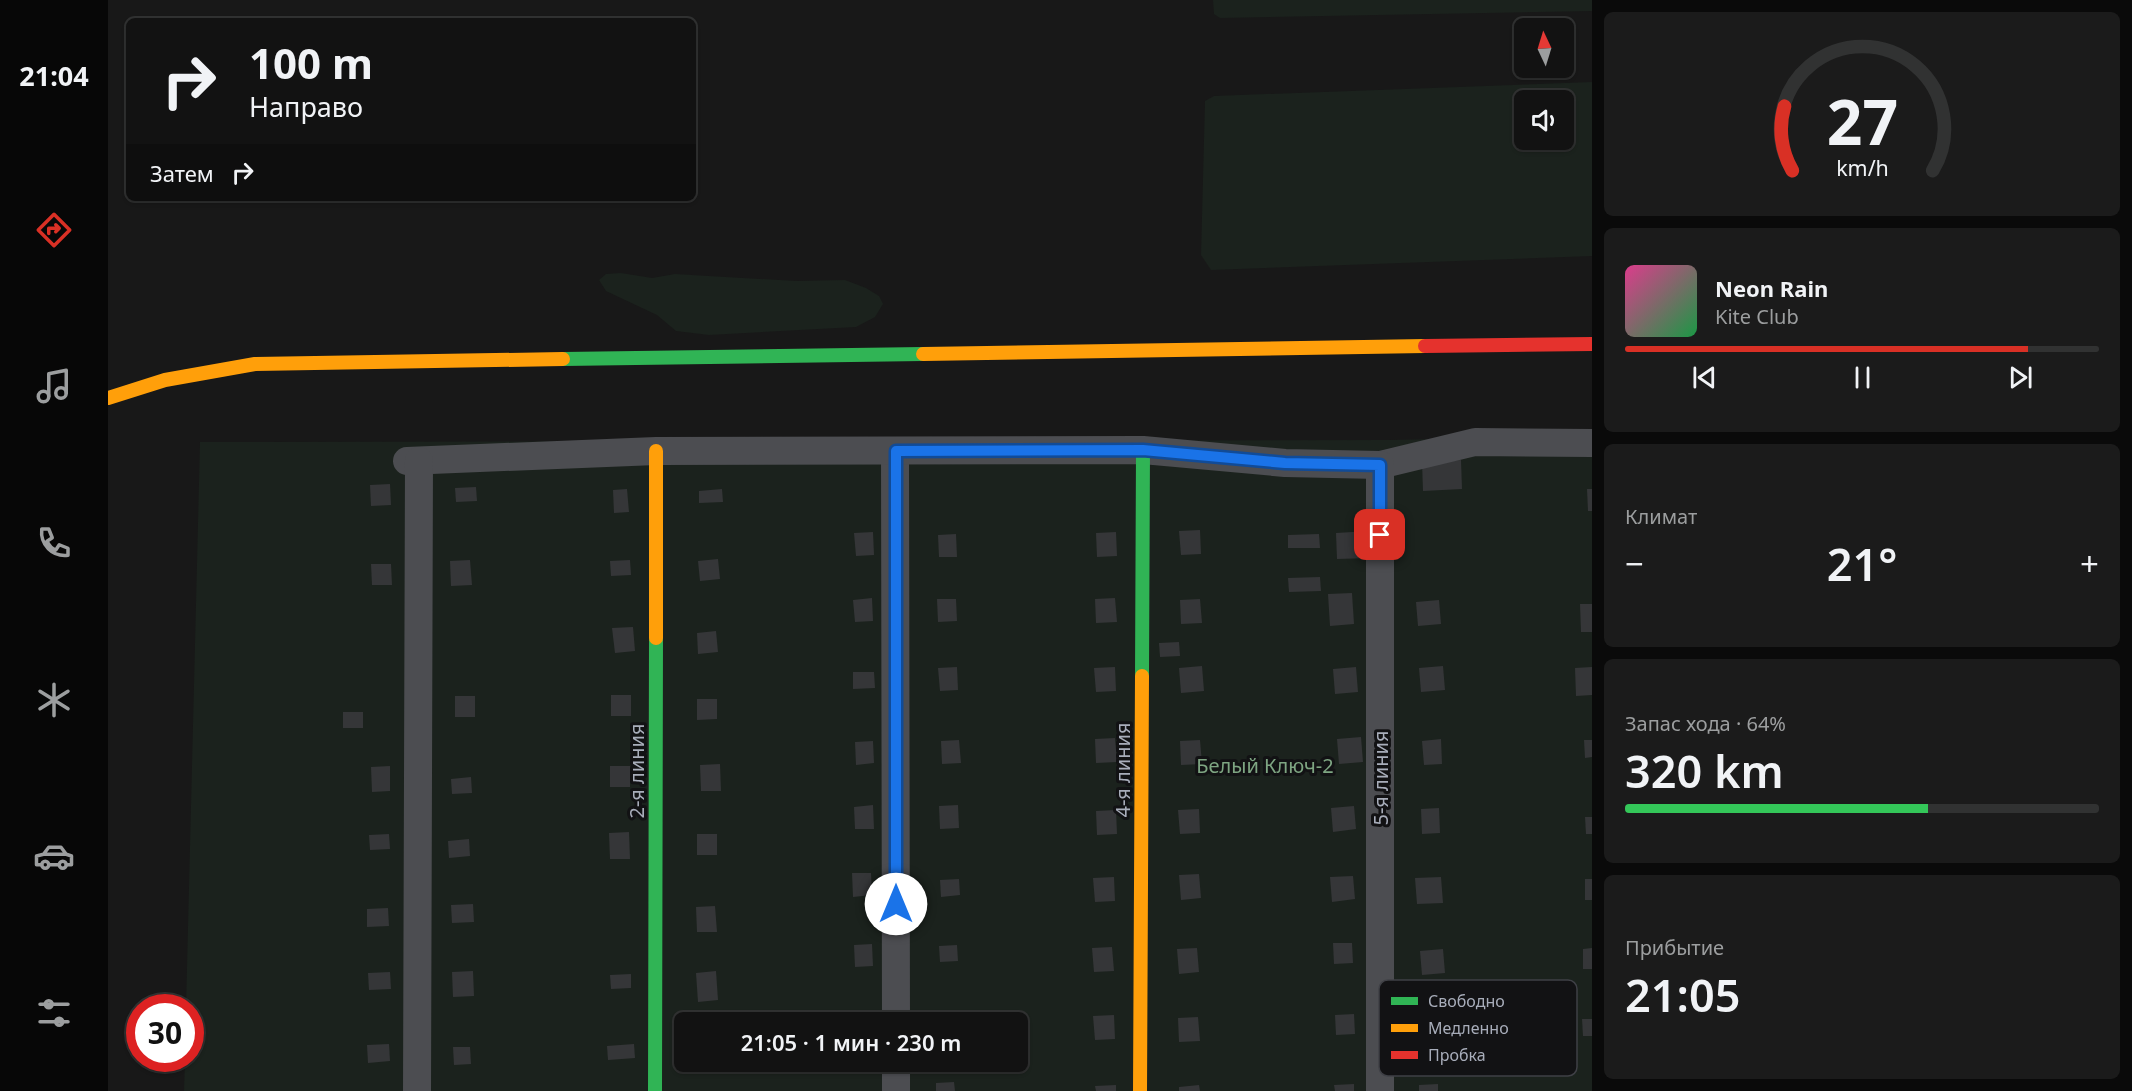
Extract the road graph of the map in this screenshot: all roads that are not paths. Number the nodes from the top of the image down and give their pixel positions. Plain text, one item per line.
1 (1592, 344) edge
2 (108, 398) edge
3 (1592, 443) edge
4 (1143, 450) junction
5 (656, 451) junction
6 (896, 451) junction
7 (1380, 465) junction
8 (1380, 980) edge
9 (896, 1012) edge
10 (896, 1072) edge
11 (417, 1091) edge
12 (655, 1091) edge
13 (896, 1091) edge
14 (1140, 1091) edge

1 - 2 street
3 - 7 street
4 - 6 street
4 - 7 street
4 - 14 street, 4-я линия
5 - 6 street
5 - 11 street
5 - 12 street, 2-я линия
6 - 9 street
7 - 8 street, 5-я линия
10 - 13 street

